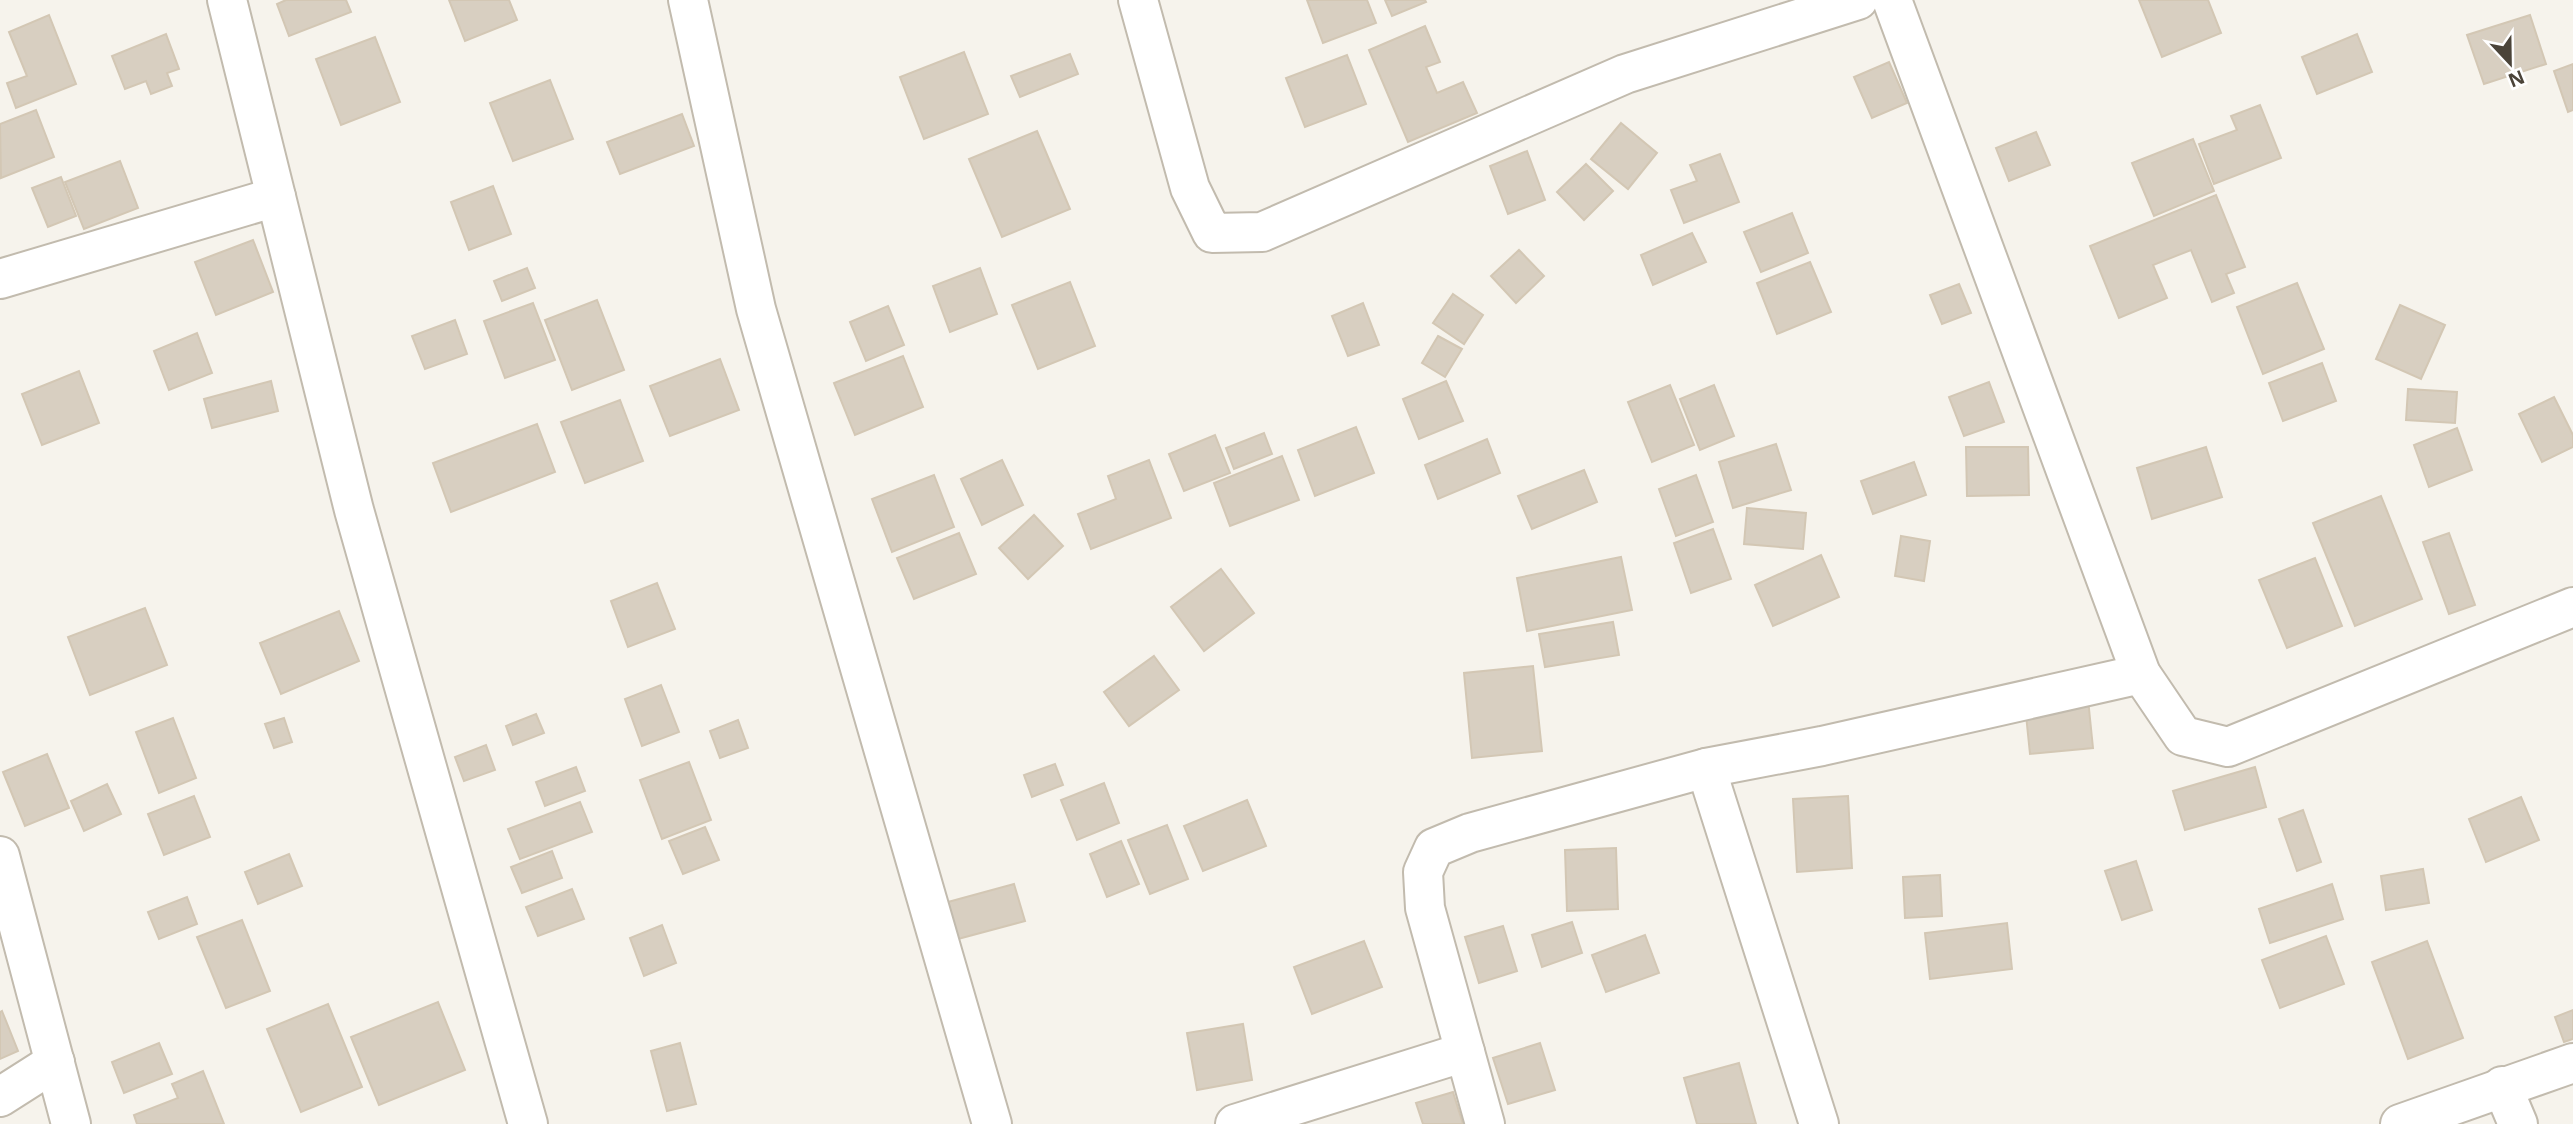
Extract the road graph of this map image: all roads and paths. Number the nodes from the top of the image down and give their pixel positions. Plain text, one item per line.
1 (227, 0) edge
2 (688, 0) edge
3 (1138, 0) edge
4 (1858, 0) edge
5 (1892, 0) edge
6 (276, 197) junction
7 (0, 279) edge
8 (2573, 607) edge
9 (2141, 674) junction
10 (1706, 768) junction
11 (0, 856) edge
12 (1465, 1052) junction
13 (55, 1062) junction
14 (2573, 1063) edge
15 (2502, 1086) junction
16 (0, 1097) edge
17 (71, 1124) edge
18 (528, 1124) edge
19 (992, 1124) edge
20 (1235, 1124) edge
21 (1485, 1124) edge
22 (1819, 1124) edge
23 (2400, 1124) edge
24 (2518, 1124) edge

1 - 6 street
2 - 19 street
3 - 4 street
5 - 9 street
6 - 7 street
6 - 18 street
8 - 9 street
9 - 10 street
10 - 12 street
10 - 22 street
11 - 13 street
12 - 20 street
12 - 21 street
13 - 16 street
13 - 17 street
14 - 15 street
15 - 23 street
15 - 24 street

